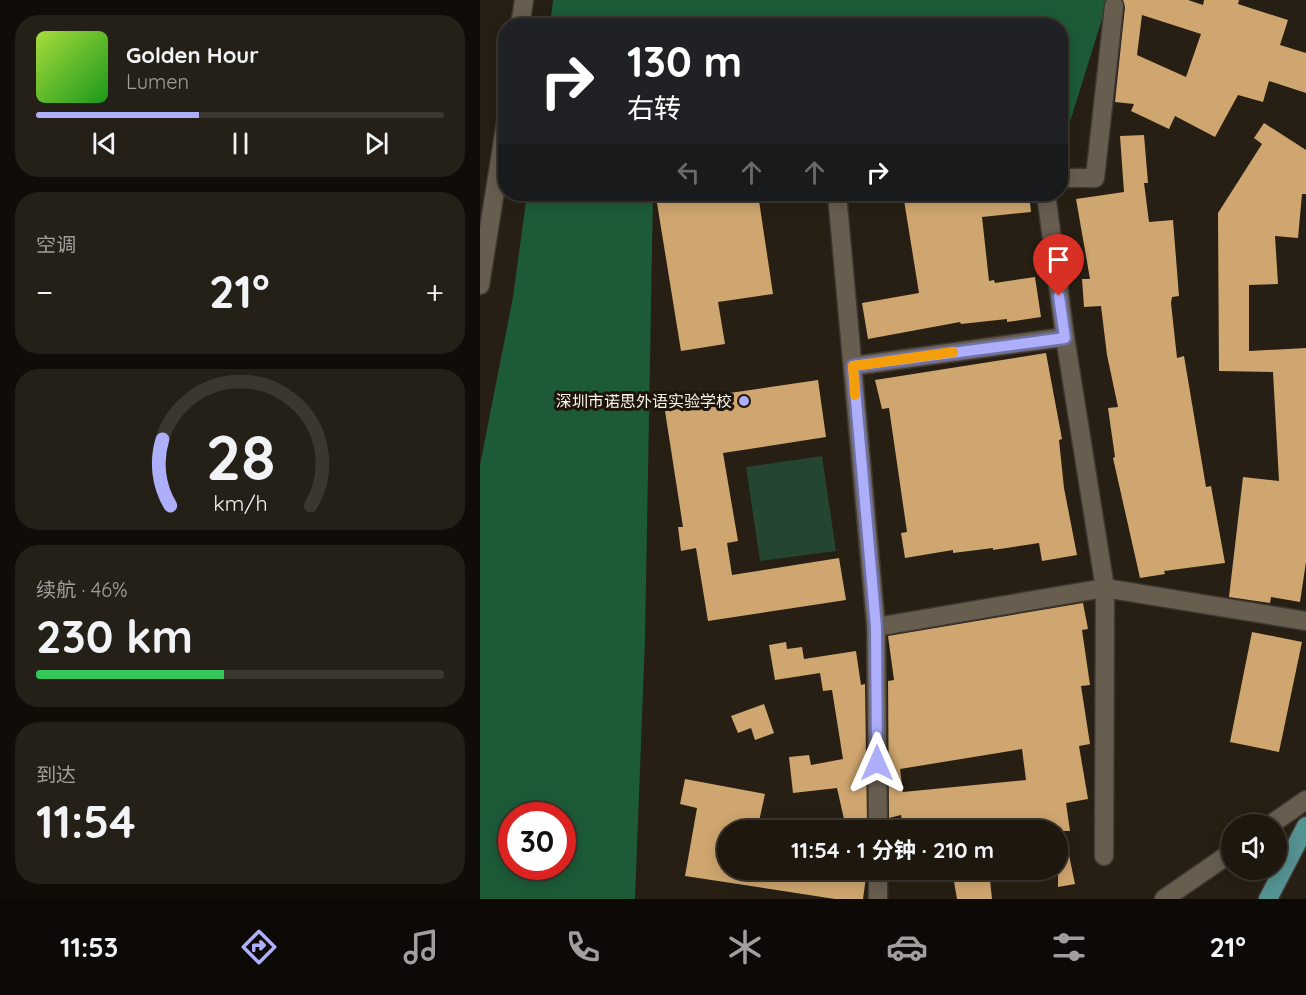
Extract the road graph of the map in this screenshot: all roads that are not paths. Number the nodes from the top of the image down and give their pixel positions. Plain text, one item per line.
1 (524, 0) edge
2 (1114, 6) dead end
3 (521, 18) edge
4 (498, 172) edge
5 (1068, 178) edge
6 (838, 201) edge
7 (1047, 201) edge
8 (480, 285) edge
9 (1065, 338) junction
10 (853, 366) junction
11 (1105, 588) junction
12 (1306, 621) edge
13 (876, 627) junction
14 (1306, 800) edge
15 (1286, 814) edge
16 (878, 820) edge
17 (1306, 826) edge
18 (1104, 856) dead end
19 (1221, 860) edge
20 (878, 880) edge
21 (878, 899) edge
22 (1164, 899) edge
23 (1268, 899) edge

1 - 3 street
2 - 5 street
4 - 8 street
6 - 10 street
7 - 9 street
9 - 10 street
9 - 11 street
10 - 13 street
11 - 12 street
11 - 13 street
11 - 18 street
13 - 16 street
14 - 15 street
17 - 23 main road
19 - 22 street
20 - 21 street

